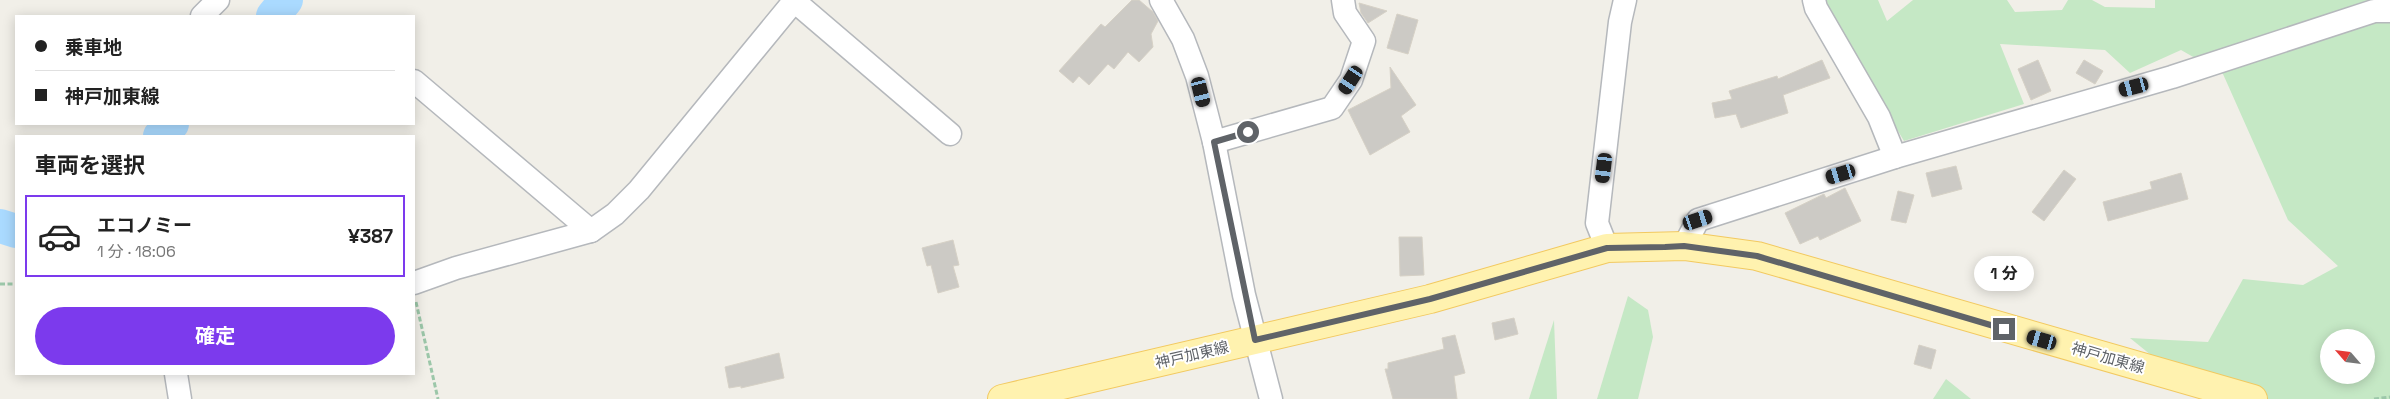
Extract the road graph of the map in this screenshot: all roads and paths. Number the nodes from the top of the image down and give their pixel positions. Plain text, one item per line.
1 (218, 0) edge
2 (794, 0) edge
3 (1161, 0) edge
4 (1344, 0) edge
5 (1625, 0) edge
6 (1814, 0) edge
7 (2390, 11) edge
8 (203, 15) edge
9 (415, 82) edge
10 (950, 134) dead end
11 (1214, 142) junction
12 (1895, 157) junction
13 (591, 231) junction
14 (1684, 246) junction
15 (1607, 248) junction
16 (0, 284) edge
17 (15, 284) edge
18 (415, 291) edge
19 (415, 296) edge
20 (1255, 340) junction
21 (176, 375) edge
22 (2390, 397) edge
23 (180, 399) edge
24 (438, 399) edge
25 (1002, 399) edge
26 (1271, 399) edge
27 (2253, 399) edge
28 (2374, 399) edge

1 - 8 street
2 - 10 street
2 - 13 street
3 - 11 street
4 - 11 street
5 - 15 street
6 - 12 street
7 - 12 street
9 - 13 street
11 - 20 street
12 - 14 street
13 - 18 street
14 - 15 main road, 神戸加東線
14 - 27 main road, 神戸加東線
15 - 20 main road, 神戸加東線
16 - 17 path
19 - 24 path
20 - 25 main road, 神戸加東線
20 - 26 street
21 - 23 street
22 - 28 path

